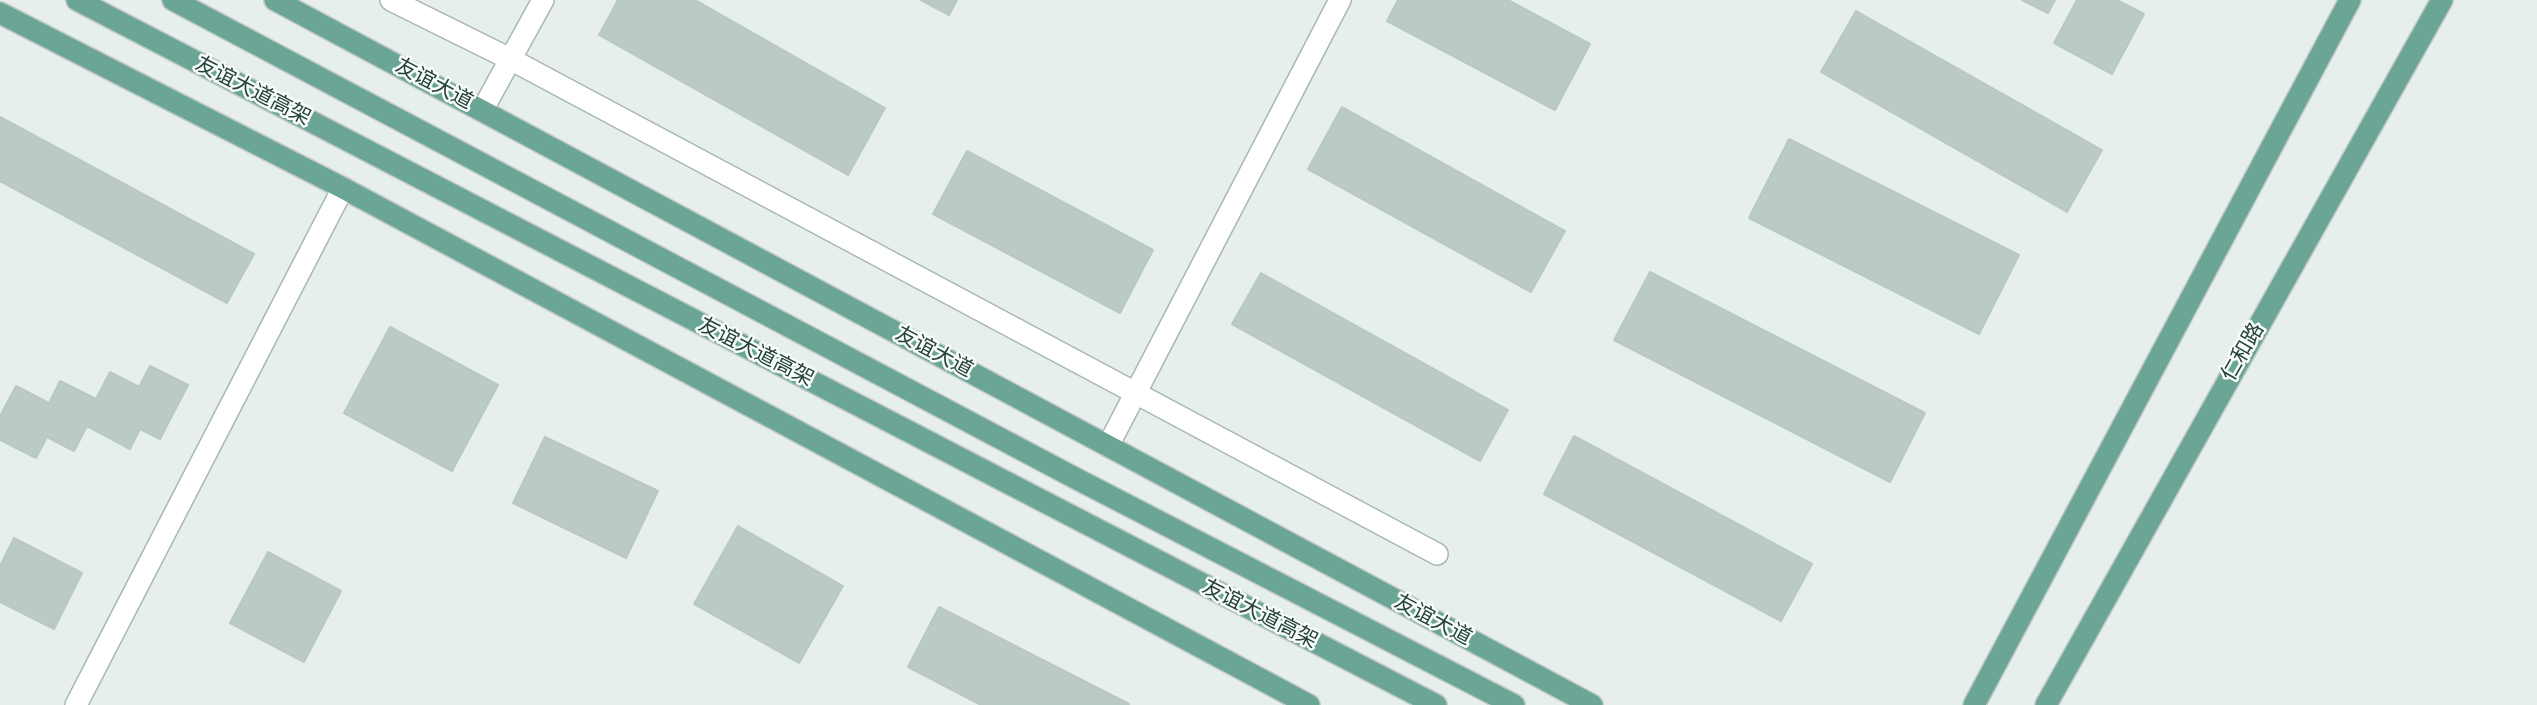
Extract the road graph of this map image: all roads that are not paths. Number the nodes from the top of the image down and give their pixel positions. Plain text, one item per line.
1 (77, 0) edge
2 (173, 0) edge
3 (275, 0) edge
4 (391, 0) edge
5 (543, 0) edge
6 (1340, 0) edge
7 (2350, 0) edge
8 (2442, 0) edge
9 (0, 13) edge
10 (512, 60) junction
11 (483, 109) junction
12 (342, 188) junction
13 (1135, 393) junction
14 (1108, 446) junction
15 (1437, 554) dead end
16 (76, 705) edge
17 (1309, 705) edge
18 (1436, 705) edge
19 (1514, 705) edge
20 (1592, 705) edge
21 (1974, 705) edge
22 (2046, 705) edge

1 - 18 main road, 友谊大道高架
2 - 19 main road, 友谊大道高架
3 - 11 main road, 友谊大道
4 - 10 street
5 - 10 street
6 - 13 street
7 - 21 main road
8 - 22 main road, 仁和路
9 - 12 main road
10 - 11 street
10 - 13 street
11 - 14 main road, 友谊大道
12 - 16 street
12 - 17 main road
13 - 14 street
13 - 15 street
14 - 20 main road, 友谊大道

